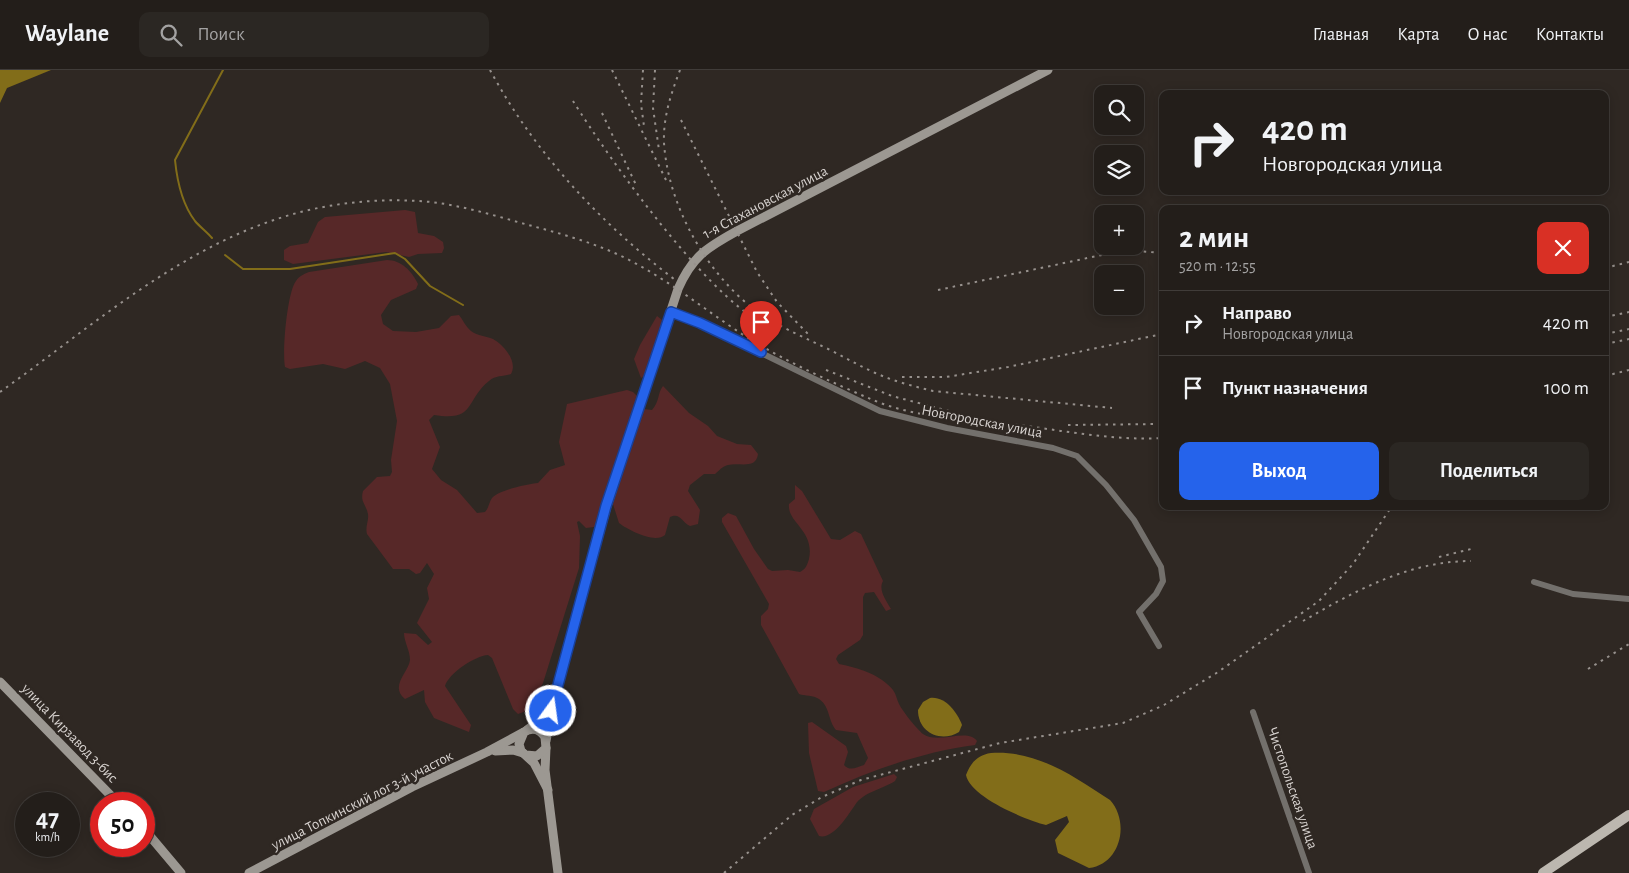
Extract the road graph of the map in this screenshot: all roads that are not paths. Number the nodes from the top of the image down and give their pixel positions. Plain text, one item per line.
1 (1048, 70) edge
2 (671, 312) junction
3 (1534, 582) dead end
4 (1629, 599) edge
5 (1159, 646) dead end
6 (0, 682) edge
7 (554, 698) junction
8 (1253, 712) dead end
9 (525, 731) junction
10 (546, 744) junction
11 (487, 752) junction
12 (525, 754) junction
13 (548, 790) junction
14 (107, 792) edge
15 (1629, 815) edge
16 (1629, 823) edge
17 (155, 842) edge
18 (181, 873) edge
19 (249, 873) edge
20 (558, 873) edge
21 (1309, 873) edge
22 (1543, 873) edge
23 (1555, 873) edge

1 - 2 main road, 1-я Стахановская улица
2 - 5 street, Новгородская улица
2 - 7 main road, 1-я Стахановская улица
3 - 4 street
6 - 14 main road, улица Кирзавод 3-бис
7 - 9 main road, улица Топкинский лог 3-й участок
7 - 10 main road
8 - 21 street, Чистопольская улица
9 - 10 main road
9 - 11 main road, улица Топкинский лог 3-й участок
9 - 12 main road
10 - 12 main road
10 - 13 main road
11 - 12 main road
11 - 19 main road, улица Топкинский лог 3-й участок
12 - 13 main road
13 - 20 main road
15 - 22 main road
16 - 23 main road
17 - 18 main road

